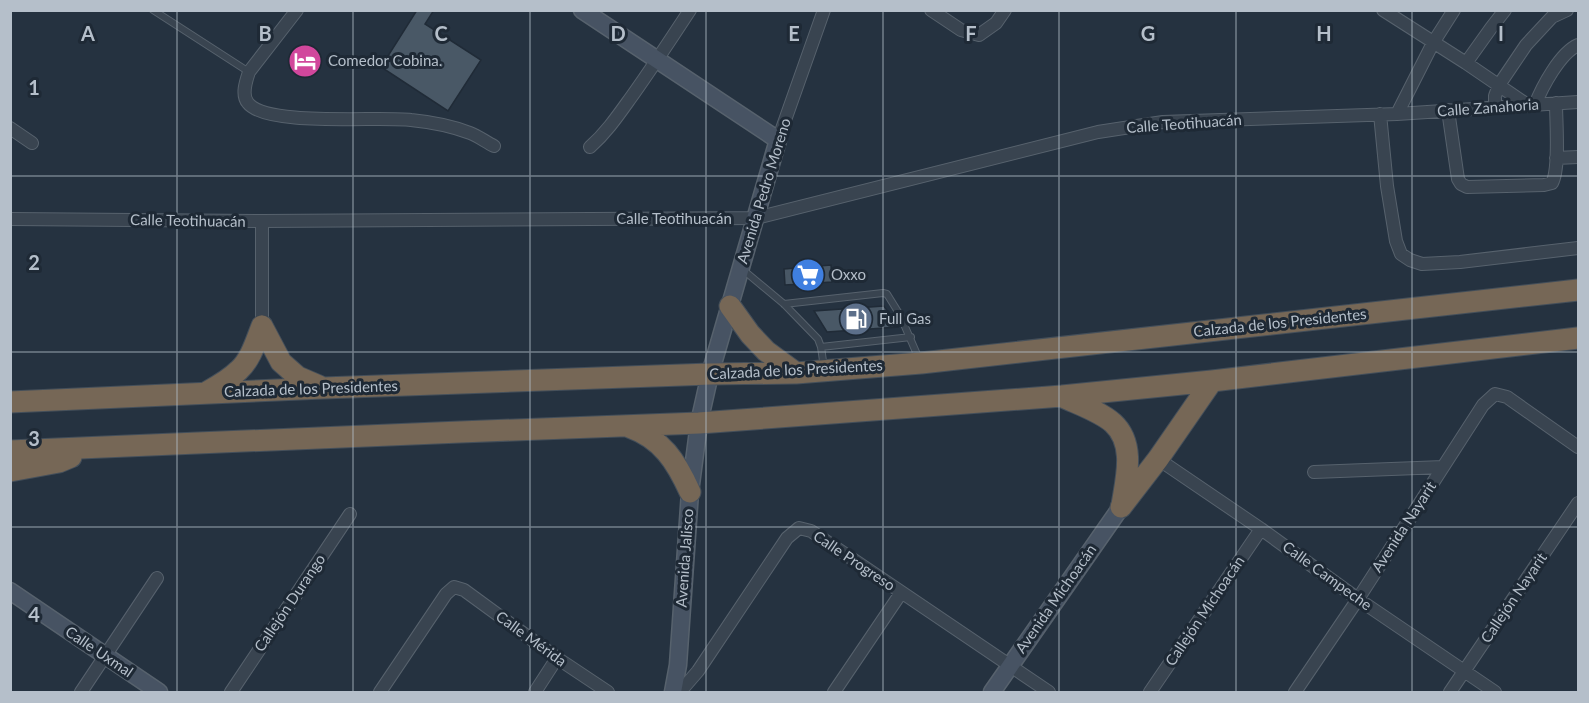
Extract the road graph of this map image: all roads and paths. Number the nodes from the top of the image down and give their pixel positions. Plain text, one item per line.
1 (153, 10) edge
2 (297, 10) edge
3 (582, 10) edge
4 (690, 10) edge
5 (824, 10) edge
6 (930, 10) edge
7 (1005, 10) edge
8 (1383, 10) edge
9 (1454, 10) edge
10 (1505, 10) edge
11 (1567, 10) edge
12 (1433, 43) junction
13 (1578, 45) edge
14 (657, 61) junction
15 (1466, 63) junction
16 (247, 77) junction
17 (1499, 85) junction
18 (1578, 102) edge
19 (1556, 103) junction
20 (1532, 105) junction
21 (1495, 108) junction
22 (1448, 110) junction
23 (1380, 114) junction
24 (1397, 114) junction
25 (10, 128) edge
26 (778, 140) junction
27 (33, 143) dead end
28 (495, 146) dead end
29 (590, 147) dead end
30 (1578, 157) edge
31 (1556, 158) junction
32 (756, 218) junction
33 (10, 219) edge
34 (262, 221) junction
35 (1578, 248) edge
36 (741, 268) junction
37 (1578, 290) edge
38 (784, 304) junction
39 (730, 306) junction
40 (262, 326) junction
41 (911, 337) junction
42 (1578, 338) edge
43 (821, 347) junction
44 (921, 363) junction
45 (824, 371) junction
46 (796, 373) junction
47 (710, 374) junction
48 (1212, 381) junction
49 (322, 388) junction
50 (205, 393) junction
51 (1062, 396) junction
52 (10, 402) edge
53 (699, 423) junction
54 (626, 426) junction
55 (1578, 447) edge
56 (94, 448) junction
57 (10, 451) edge
58 (1158, 459) junction
59 (1443, 467) junction
60 (10, 471) edge
61 (1314, 472) dead end
62 (690, 492) junction
63 (1578, 503) edge
64 (1121, 507) junction
65 (350, 514) dead end
66 (1261, 529) junction
67 (157, 578) dead end
68 (10, 591) edge
69 (901, 593) junction
70 (1358, 599) junction
71 (105, 656) junction
72 (557, 658) junction
73 (1010, 666) junction
74 (1464, 672) junction
75 (81, 693) edge
76 (159, 693) edge
77 (231, 693) edge
78 (380, 693) edge
79 (535, 693) edge
80 (609, 693) edge
81 (674, 693) edge
82 (834, 693) edge
83 (992, 693) edge
84 (1049, 693) edge
85 (1150, 693) edge
86 (1295, 693) edge
87 (1450, 693) edge
88 (1495, 693) edge

1 - 16 lane
2 - 16 street
3 - 14 street
4 - 14 street
5 - 26 street, Avenida Pedro Moreno
6 - 7 street
8 - 12 street
9 - 12 street
10 - 15 street
11 - 17 street
12 - 15 street
12 - 24 street
13 - 20 street
14 - 26 street
14 - 29 street
15 - 17 street
16 - 28 street
17 - 20 street
17 - 21 street
18 - 19 street, Calle Zanahoria
19 - 20 street, Calle Zanahoria
19 - 31 street
20 - 21 street, Calle Zanahoria
21 - 22 street, Calle Zanahoria
22 - 24 street, Calle Zanahoria
22 - 31 street
23 - 24 street, Calle Teotihuacán
23 - 32 street, Calle Teotihuacán
23 - 35 street
25 - 27 street
26 - 32 street, Avenida Pedro Moreno
30 - 31 street
32 - 34 street, Calle Teotihuacán
32 - 36 street, Avenida Pedro Moreno
33 - 34 street, Calle Teotihuacán
34 - 40 street
36 - 38 lane
36 - 39 street, Avenida Pedro Moreno
37 - 44 highway, Calzada de los Presidentes
38 - 41 lane
38 - 43 lane
39 - 46 highway
39 - 47 street, Avenida Pedro Moreno
40 - 49 highway
40 - 50 highway
41 - 43 lane
41 - 44 lane
42 - 48 highway
43 - 45 lane
44 - 45 highway, Calzada de los Presidentes
45 - 46 highway, Calzada de los Presidentes
46 - 47 highway, Calzada de los Presidentes
47 - 49 highway, Calzada de los Presidentes
47 - 53 street, Avenida Jalisco
48 - 51 highway
48 - 58 highway
49 - 50 highway, Calzada de los Presidentes
50 - 52 highway, Calzada de los Presidentes
51 - 53 highway
51 - 64 highway
53 - 54 highway
53 - 62 street, Avenida Jalisco
54 - 56 highway
54 - 62 highway
55 - 59 street, Avenida Nayarit
56 - 57 highway
56 - 60 highway
58 - 64 highway
58 - 66 street, Calle Campeche
59 - 61 street
59 - 70 street, Avenida Nayarit
62 - 81 street, Avenida Jalisco
63 - 74 street, Callejón Nayarit
64 - 73 street, Avenida Michoacán
65 - 77 street, Callejón Durango
66 - 70 street, Calle Campeche
66 - 85 street, Callejón Michoacán
67 - 71 street
68 - 71 street, Calle Uxmal
69 - 73 street, Calle Progreso
69 - 81 street, Calle Progreso
69 - 82 street
70 - 74 street, Calle Campeche
70 - 86 street, Avenida Nayarit
71 - 75 street
71 - 76 street, Calle Uxmal
72 - 78 street, Calle Mérida
72 - 79 street
72 - 80 street, Calle Mérida
73 - 83 street, Avenida Michoacán
73 - 84 street, Calle Progreso
74 - 87 street, Callejón Nayarit
74 - 88 street, Calle Campeche

